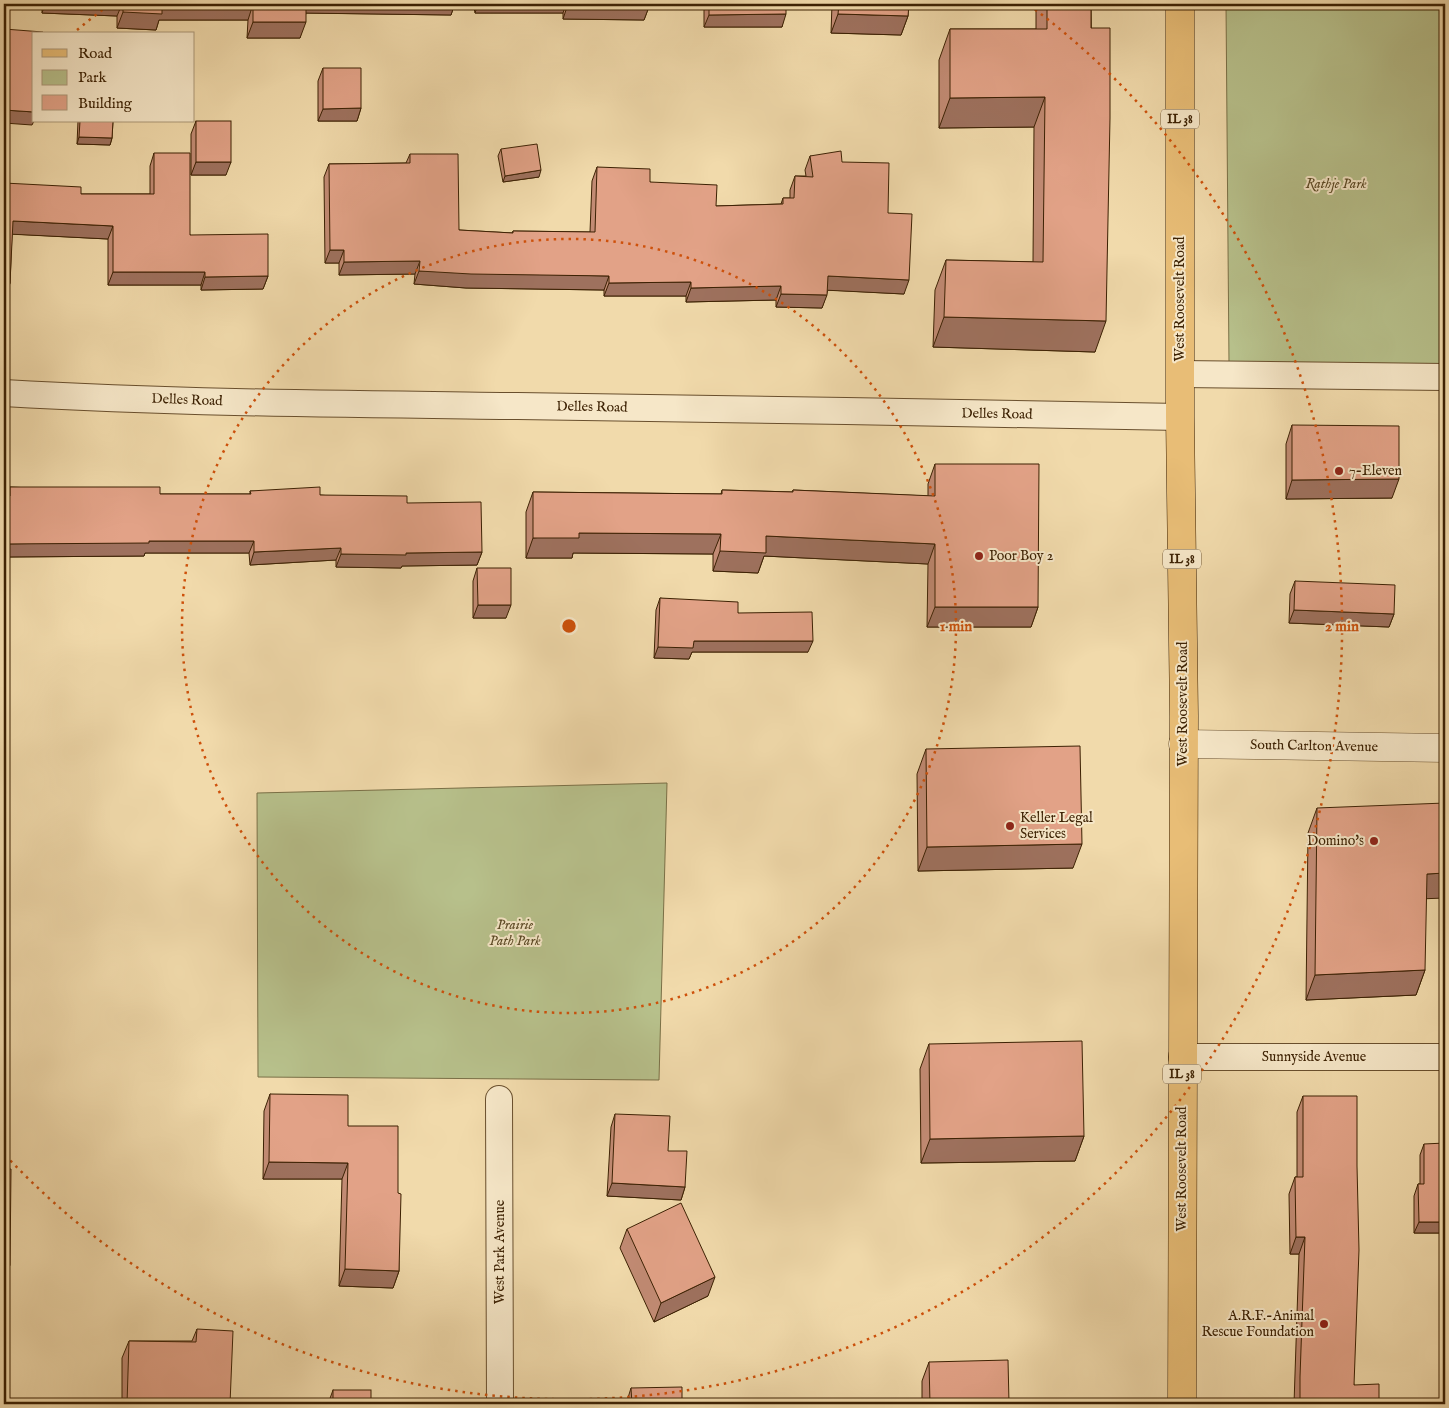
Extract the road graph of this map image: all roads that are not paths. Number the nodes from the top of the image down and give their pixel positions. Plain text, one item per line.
1 (1180, 4) edge
2 (1180, 374) junction
3 (1445, 377) edge
4 (4, 393) edge
5 (1180, 417) junction
6 (1183, 744) junction
7 (1445, 748) edge
8 (1182, 1057) junction
9 (1445, 1058) edge
10 (500, 1099) dead end
11 (500, 1404) edge
12 (1182, 1404) edge

1 - 2 main road, West Roosevelt Road / IL 38
2 - 3 street
2 - 5 main road, West Roosevelt Road / IL 38
4 - 5 street, Delles Road
5 - 6 main road, West Roosevelt Road / IL 38
6 - 7 street, South Carlton Avenue
6 - 8 main road, West Roosevelt Road / IL 38
8 - 9 street, Sunnyside Avenue
8 - 12 main road, West Roosevelt Road / IL 38
10 - 11 street, West Park Avenue

